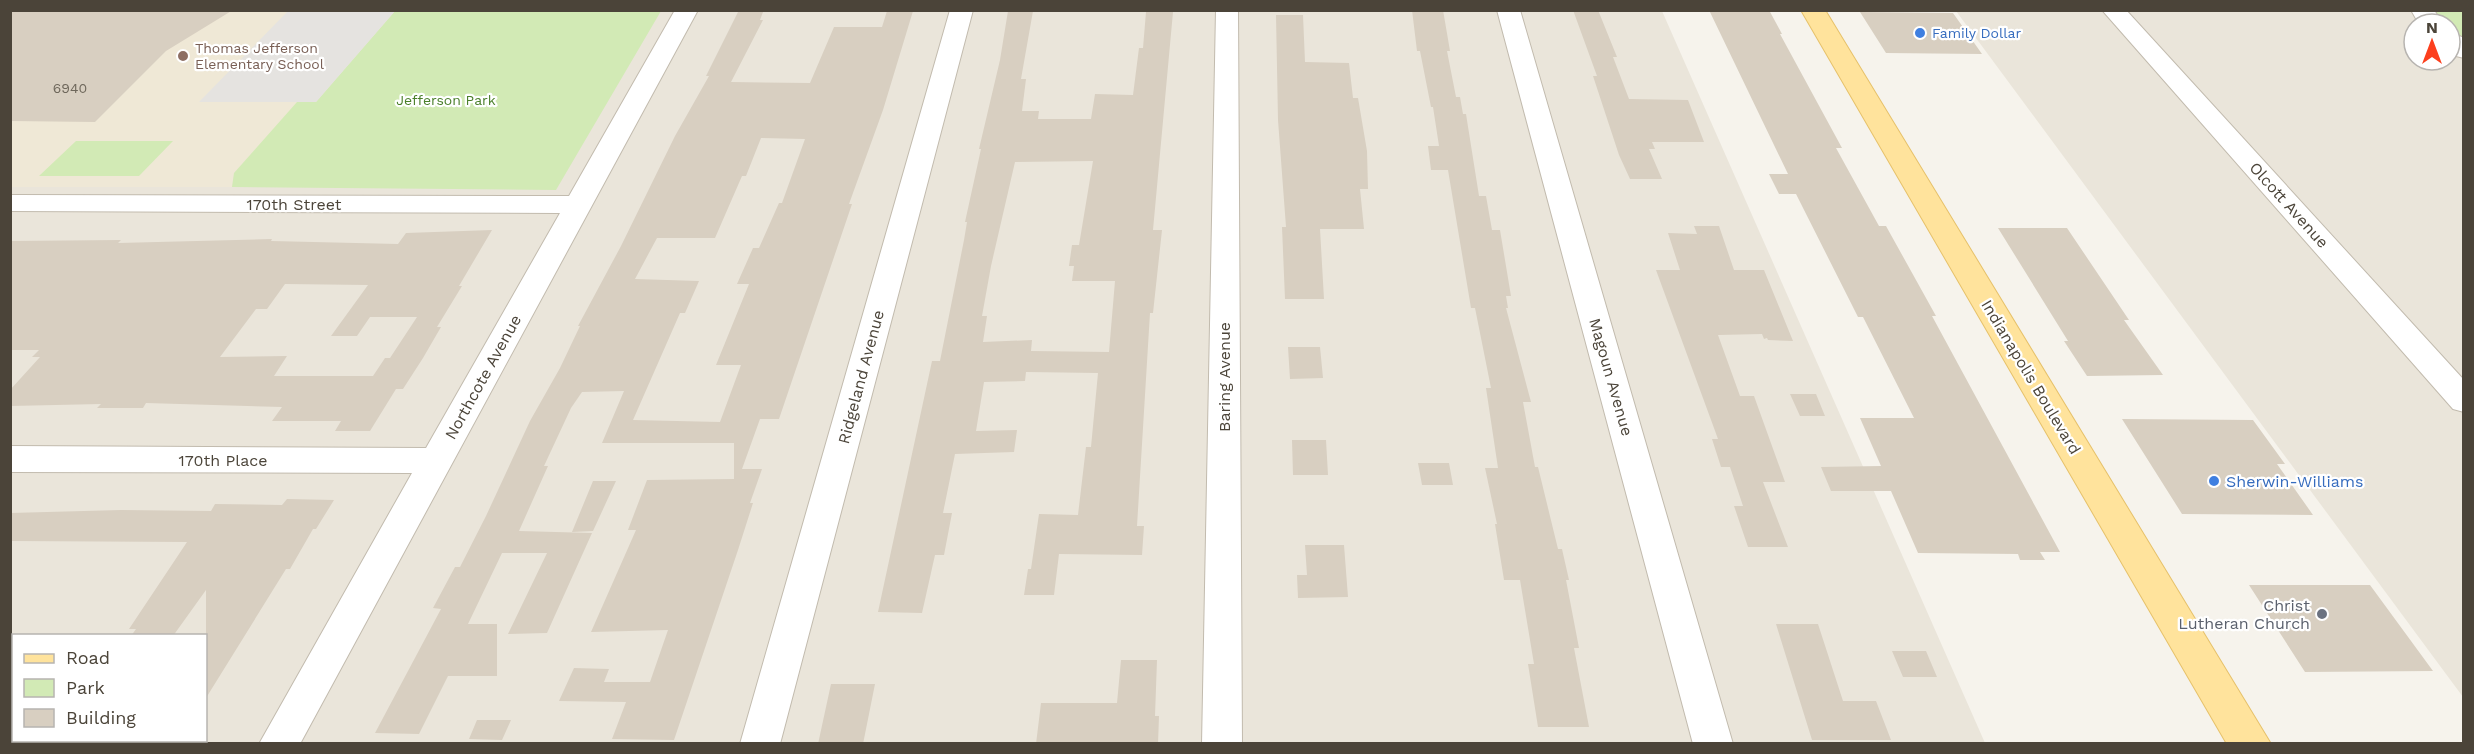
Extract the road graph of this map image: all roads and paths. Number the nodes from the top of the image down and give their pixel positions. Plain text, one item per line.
1 (687, 10) edge
2 (962, 10) edge
3 (1227, 10) edge
4 (1508, 10) edge
5 (1813, 10) edge
6 (2113, 10) edge
7 (10, 203) edge
8 (578, 206) junction
9 (2463, 401) edge
10 (10, 459) edge
11 (436, 461) junction
12 (279, 744) edge
13 (759, 744) edge
14 (1222, 744) edge
15 (1713, 744) edge
16 (2250, 744) edge

1 - 8 street, Northcote Avenue
2 - 13 street, Ridgeland Avenue
3 - 14 street, Baring Avenue
4 - 15 street, Magoun Avenue
5 - 16 main road, Indianapolis Boulevard
6 - 9 street, Olcott Avenue
7 - 8 street, 170th Street
8 - 11 street, Northcote Avenue
10 - 11 street, 170th Place
11 - 12 street, Northcote Avenue

